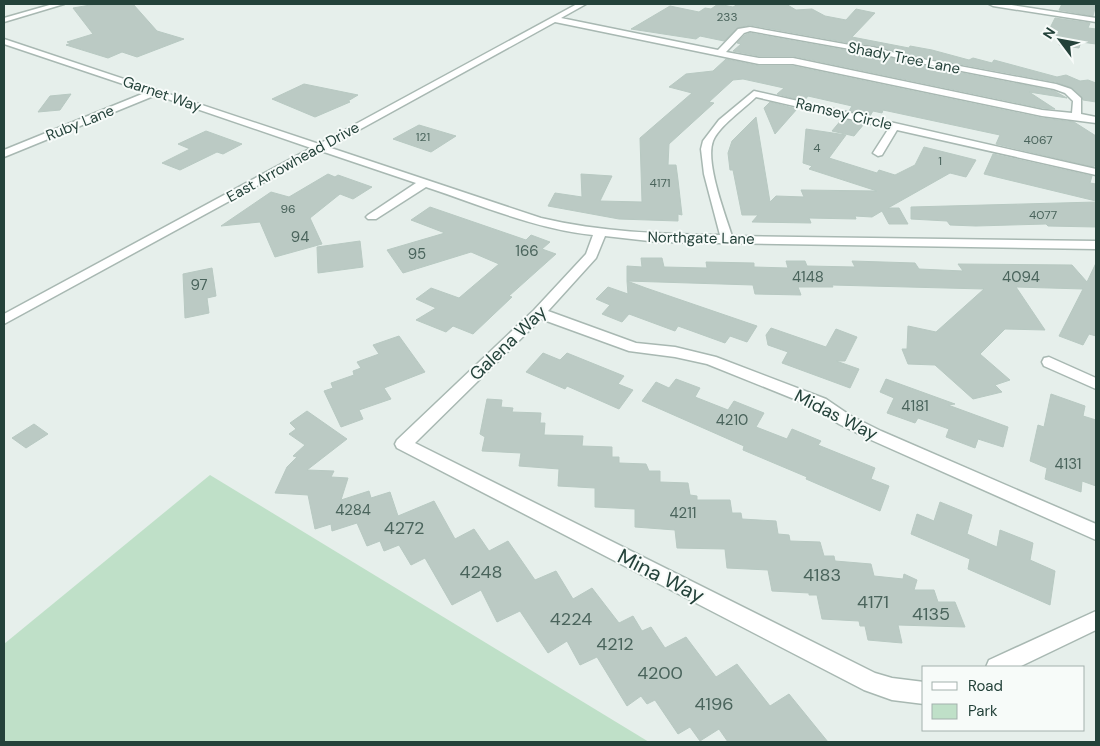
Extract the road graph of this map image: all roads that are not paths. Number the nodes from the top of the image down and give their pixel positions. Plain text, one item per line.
1 (60, 4) edge
2 (582, 4) edge
3 (993, 4) edge
4 (4, 20) edge
5 (554, 20) junction
6 (1096, 20) edge
7 (4, 41) edge
8 (720, 53) junction
9 (156, 92) junction
10 (1076, 116) junction
11 (1096, 120) edge
12 (896, 125) junction
13 (320, 147) junction
14 (878, 153) dead end
15 (4, 154) edge
16 (1096, 172) edge
17 (424, 183) junction
18 (372, 217) dead end
19 (600, 233) junction
20 (727, 239) junction
21 (1096, 245) edge
22 (539, 313) junction
23 (4, 320) edge
24 (1049, 362) dead end
25 (1096, 384) edge
26 (403, 444) joint
27 (1096, 532) edge
28 (1096, 620) edge
29 (999, 666) edge
30 (922, 693) edge

1 - 4 street
2 - 5 street, East Arrowhead Drive
3 - 6 street
5 - 8 street, Shady Tree Lane
5 - 13 street, East Arrowhead Drive
7 - 9 street, Garnet Way
8 - 10 street, Shady Tree Lane
8 - 10 street, Shady Tree Lane
9 - 13 street, Garnet Way
9 - 15 street, Ruby Lane
10 - 11 street, Shady Tree Lane
12 - 14 street
12 - 16 street, Ramsey Circle
12 - 20 street, Ramsey Circle
13 - 17 street, Northgate Lane
13 - 23 street, East Arrowhead Drive
17 - 18 street
17 - 19 street, Northgate Lane
19 - 20 street, Northgate Lane
19 - 22 street, Galena Way
20 - 21 street, Northgate Lane
22 - 26 street, Galena Way
22 - 27 street, Midas Way
24 - 25 street
26 - 30 street, Mina Way
28 - 29 street

